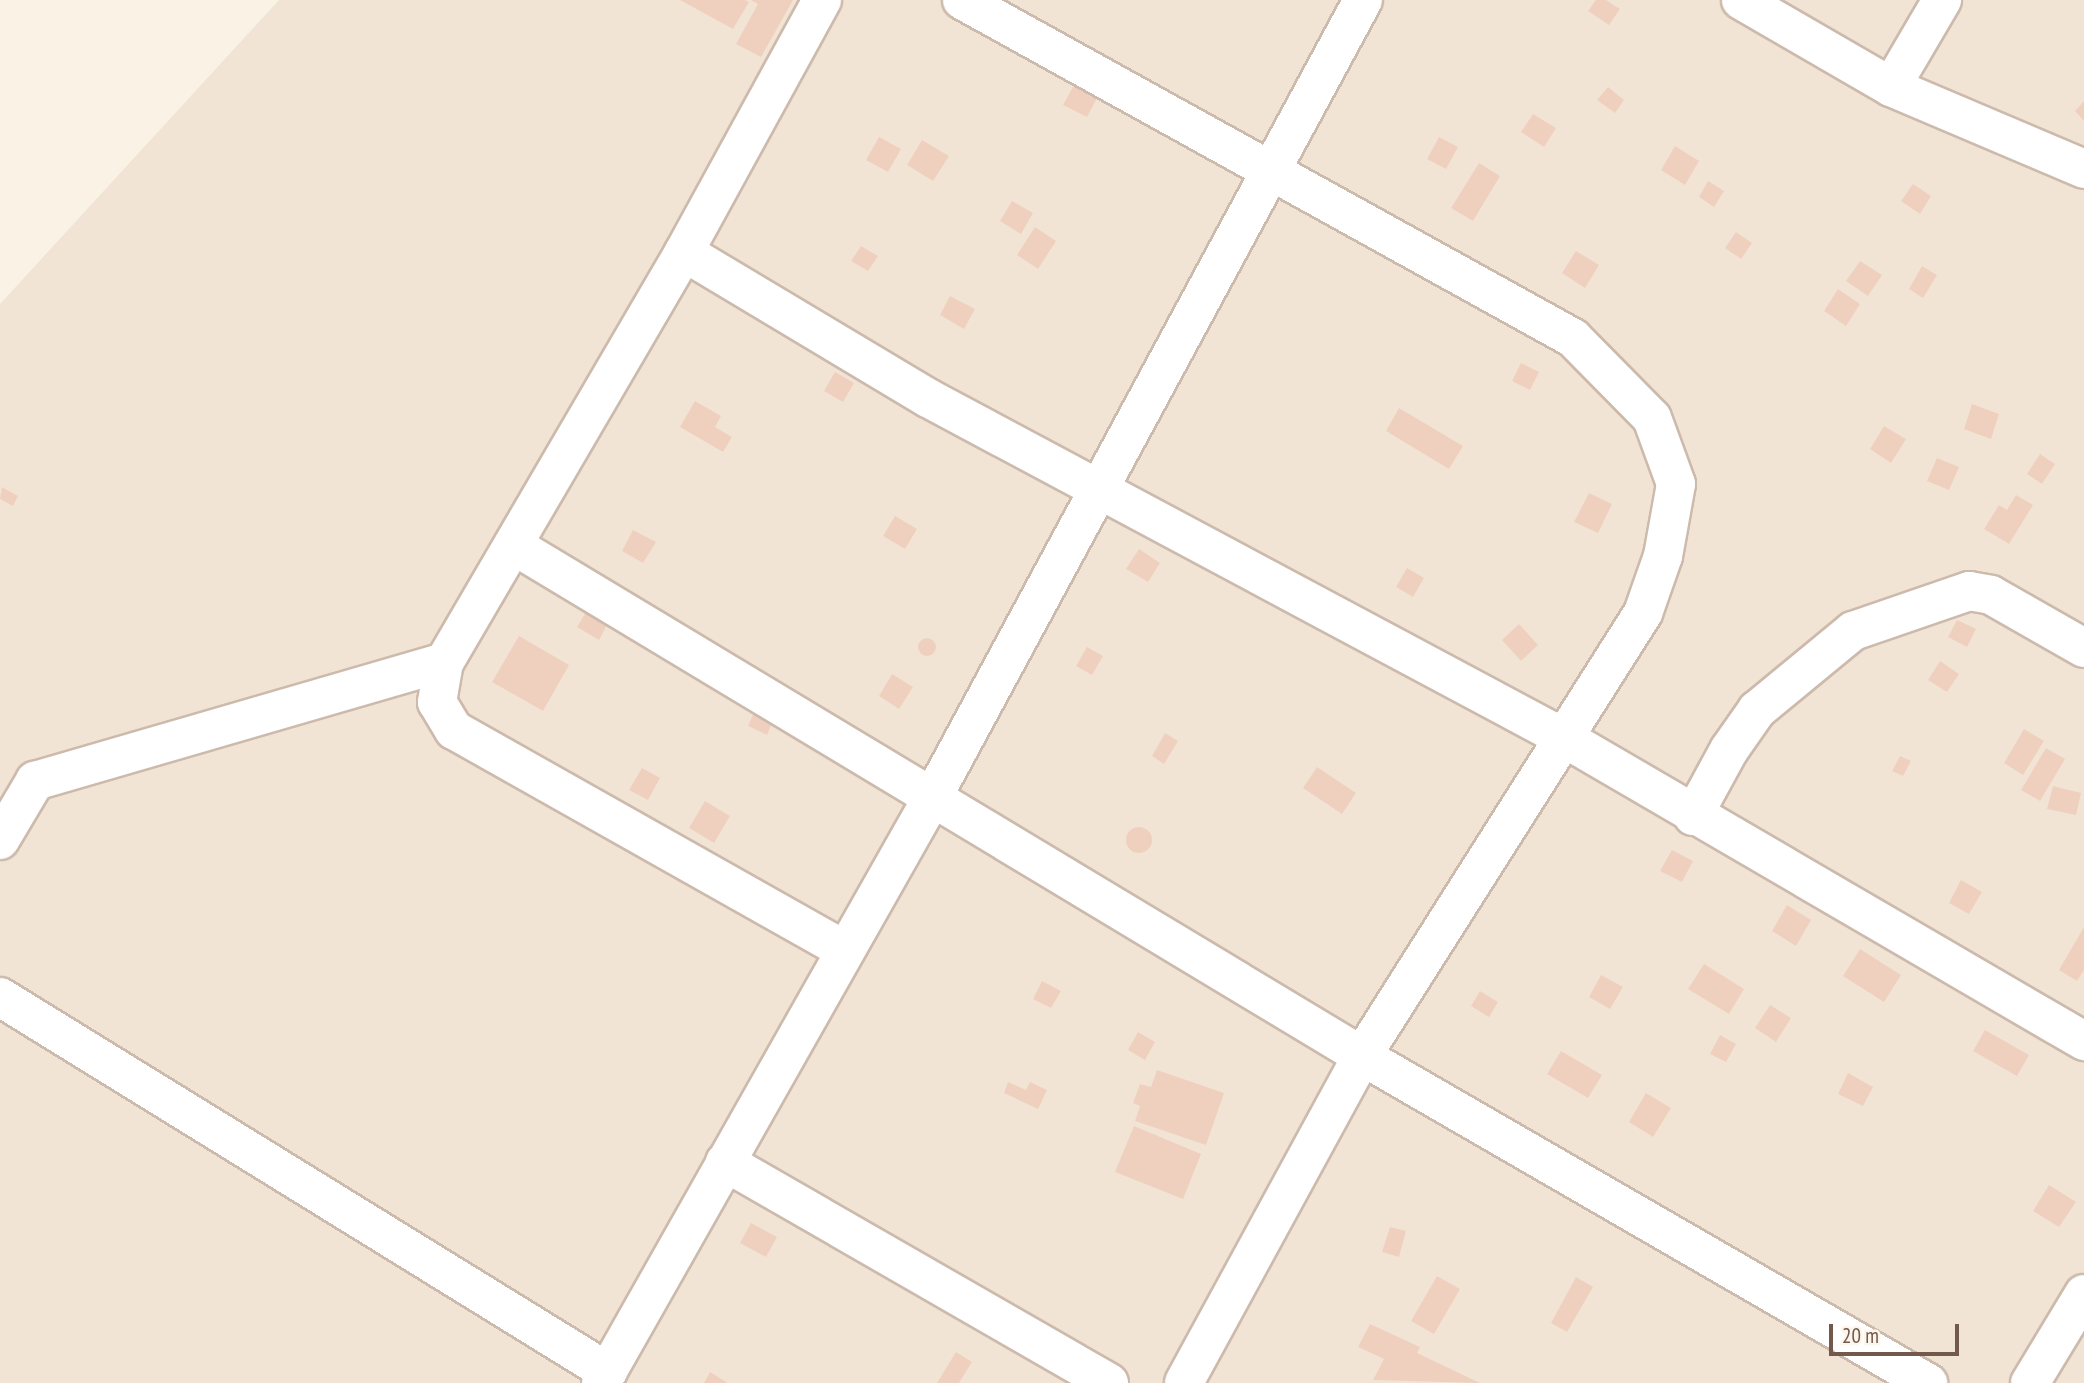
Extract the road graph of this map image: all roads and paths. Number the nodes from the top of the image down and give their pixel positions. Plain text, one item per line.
1 (822, 0) edge
2 (962, 0) edge
3 (1363, 0) edge
4 (1741, 0) edge
5 (1942, 0) edge
6 (1891, 87) junction
7 (2084, 169) edge
8 (1271, 170) junction
9 (684, 252) junction
10 (1099, 490) junction
11 (513, 545) junction
12 (2084, 648) edge
13 (444, 662) junction
14 (1566, 739) junction
15 (931, 800) junction
16 (1693, 816) junction
17 (0, 840) edge
18 (845, 950) junction
19 (0, 998) edge
20 (2084, 1041) edge
21 (1362, 1056) junction
22 (725, 1162) junction
23 (2084, 1294) edge
24 (605, 1378) edge
25 (1109, 1383) edge
26 (1184, 1383) edge
27 (1928, 1383) edge
28 (2030, 1383) edge

1 - 9 street
2 - 8 street
3 - 8 street
4 - 6 street
5 - 6 street
6 - 7 street
8 - 10 street
8 - 14 street
9 - 10 street
9 - 11 street
10 - 14 street
10 - 15 street
11 - 13 street
11 - 15 street
12 - 16 street
13 - 17 street
13 - 18 street
14 - 16 street
14 - 21 street
15 - 18 street
15 - 21 street
16 - 20 street
18 - 22 street
19 - 24 street
21 - 26 street
21 - 27 street
22 - 24 street
22 - 25 street
23 - 28 street

